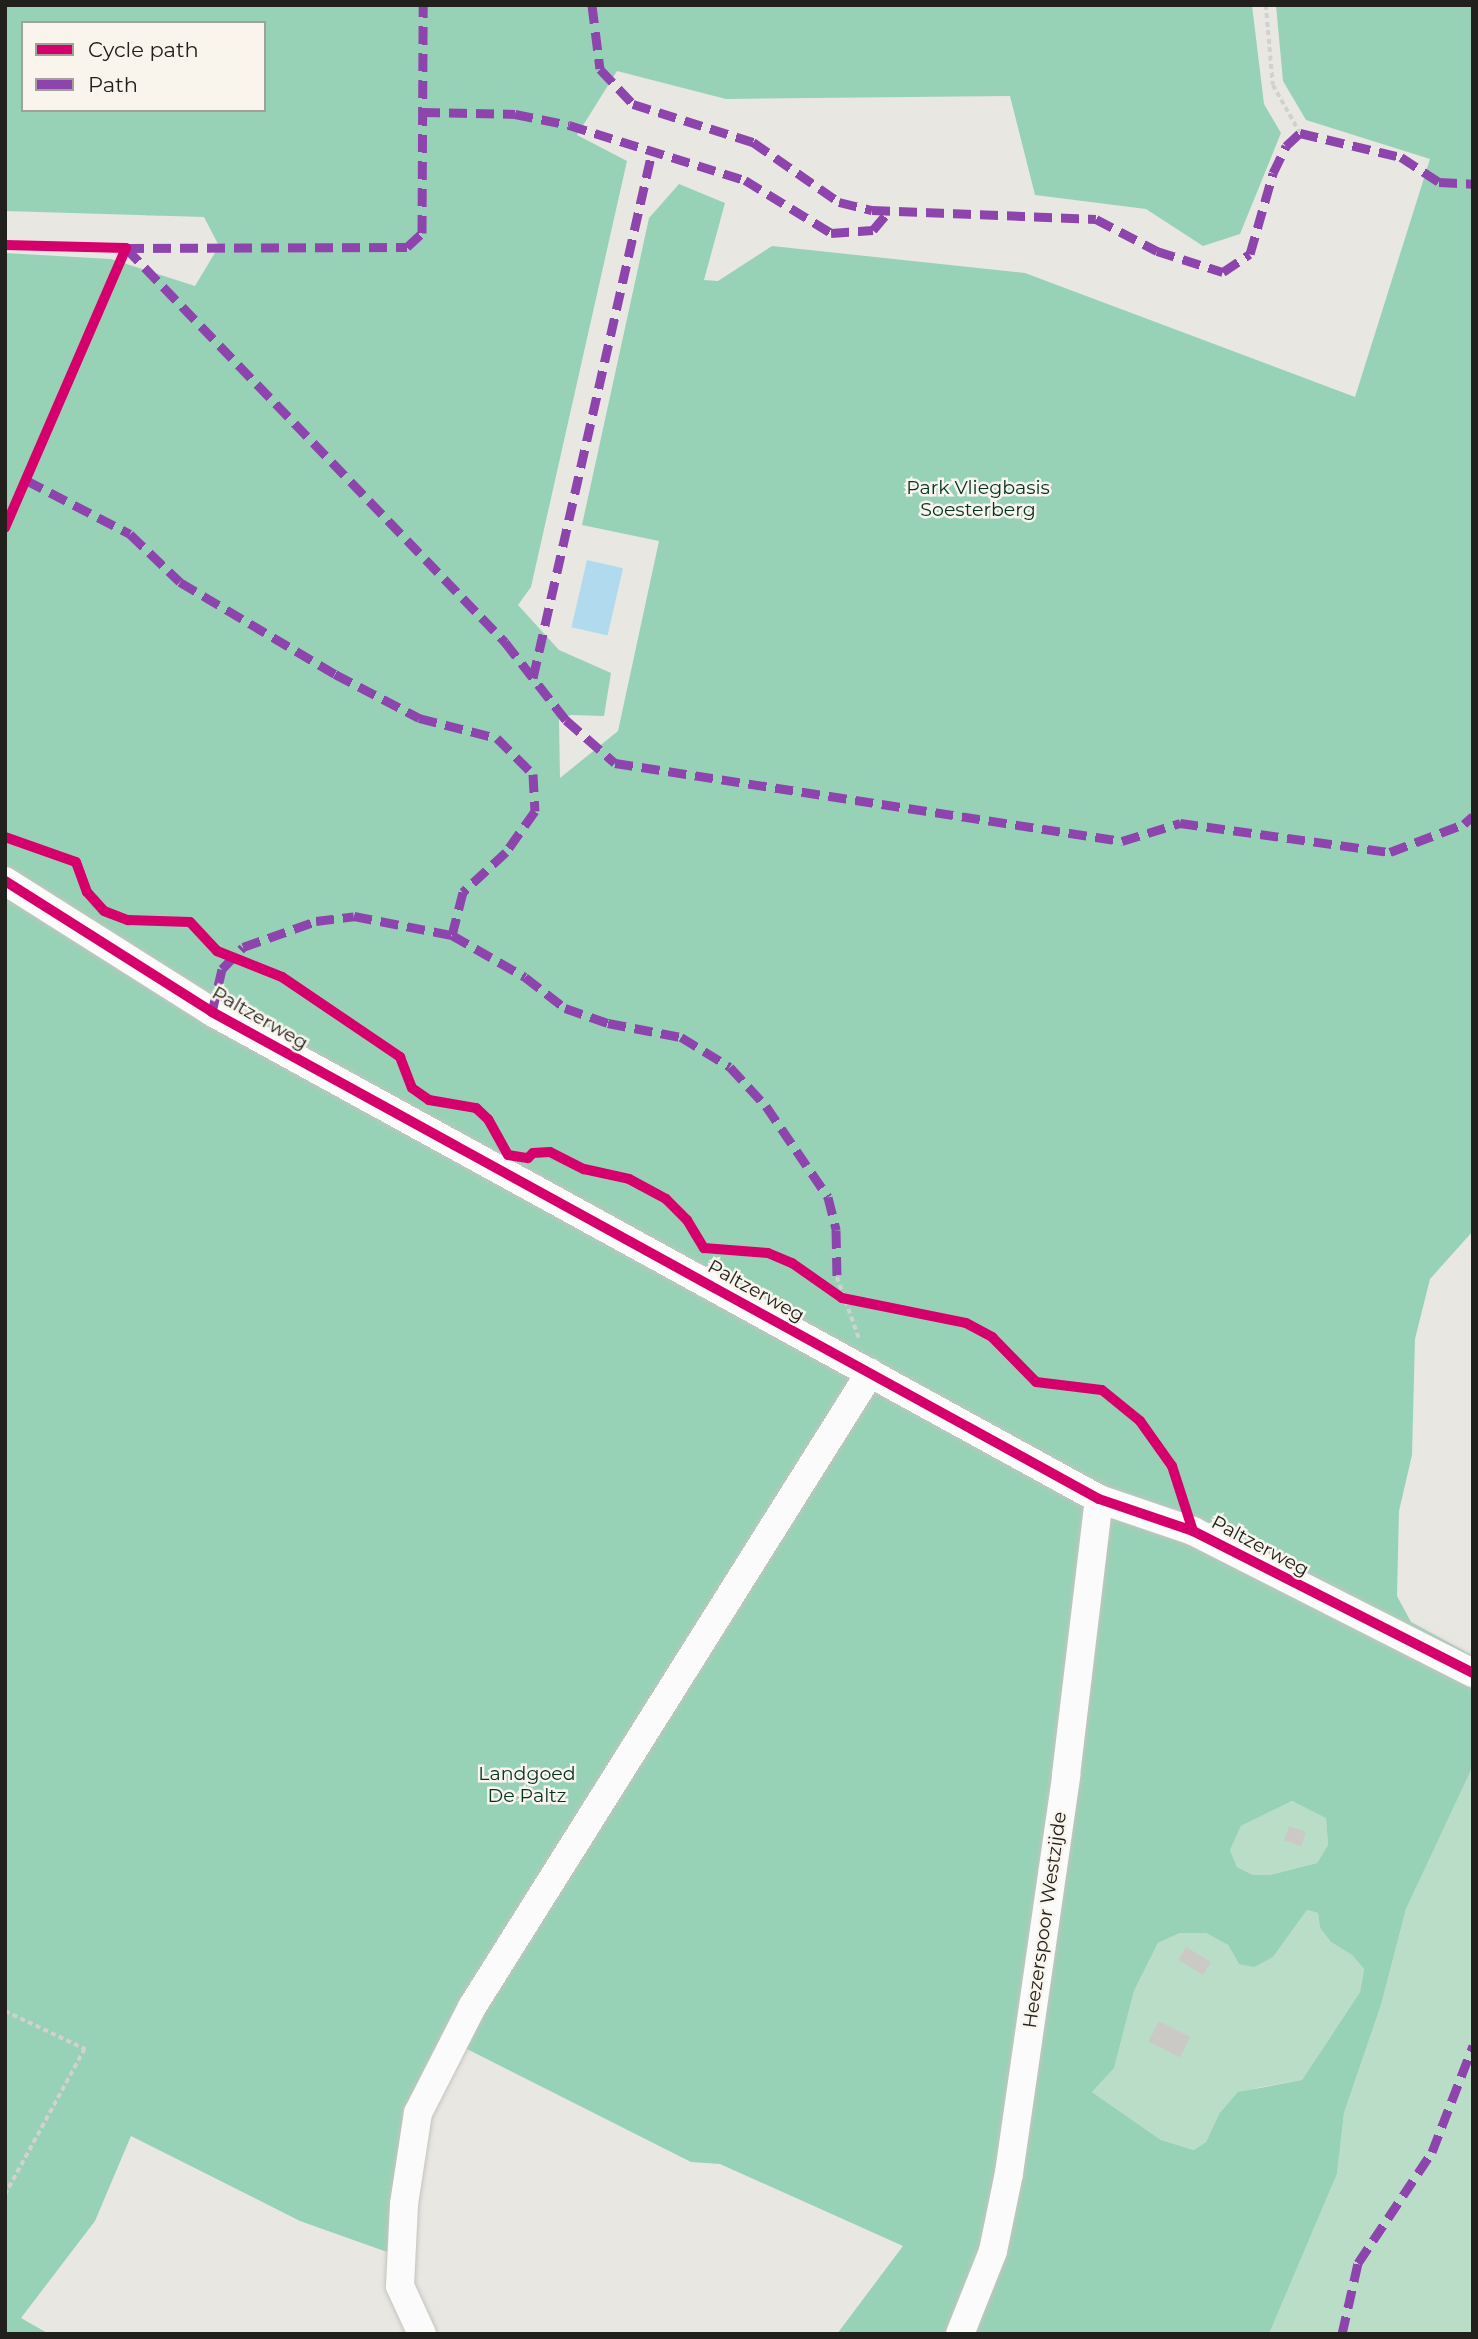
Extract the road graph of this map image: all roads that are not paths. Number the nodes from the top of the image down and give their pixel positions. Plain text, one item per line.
1 (5, 881) edge
2 (869, 1372) junction
3 (1099, 1499) junction
4 (1473, 1673) edge
5 (422, 2334) edge
6 (960, 2334) edge

1 - 2 street, Paltzerweg
2 - 3 street, Paltzerweg
2 - 5 street
3 - 4 street, Paltzerweg
3 - 6 street, Heezerspoor Westzijde

